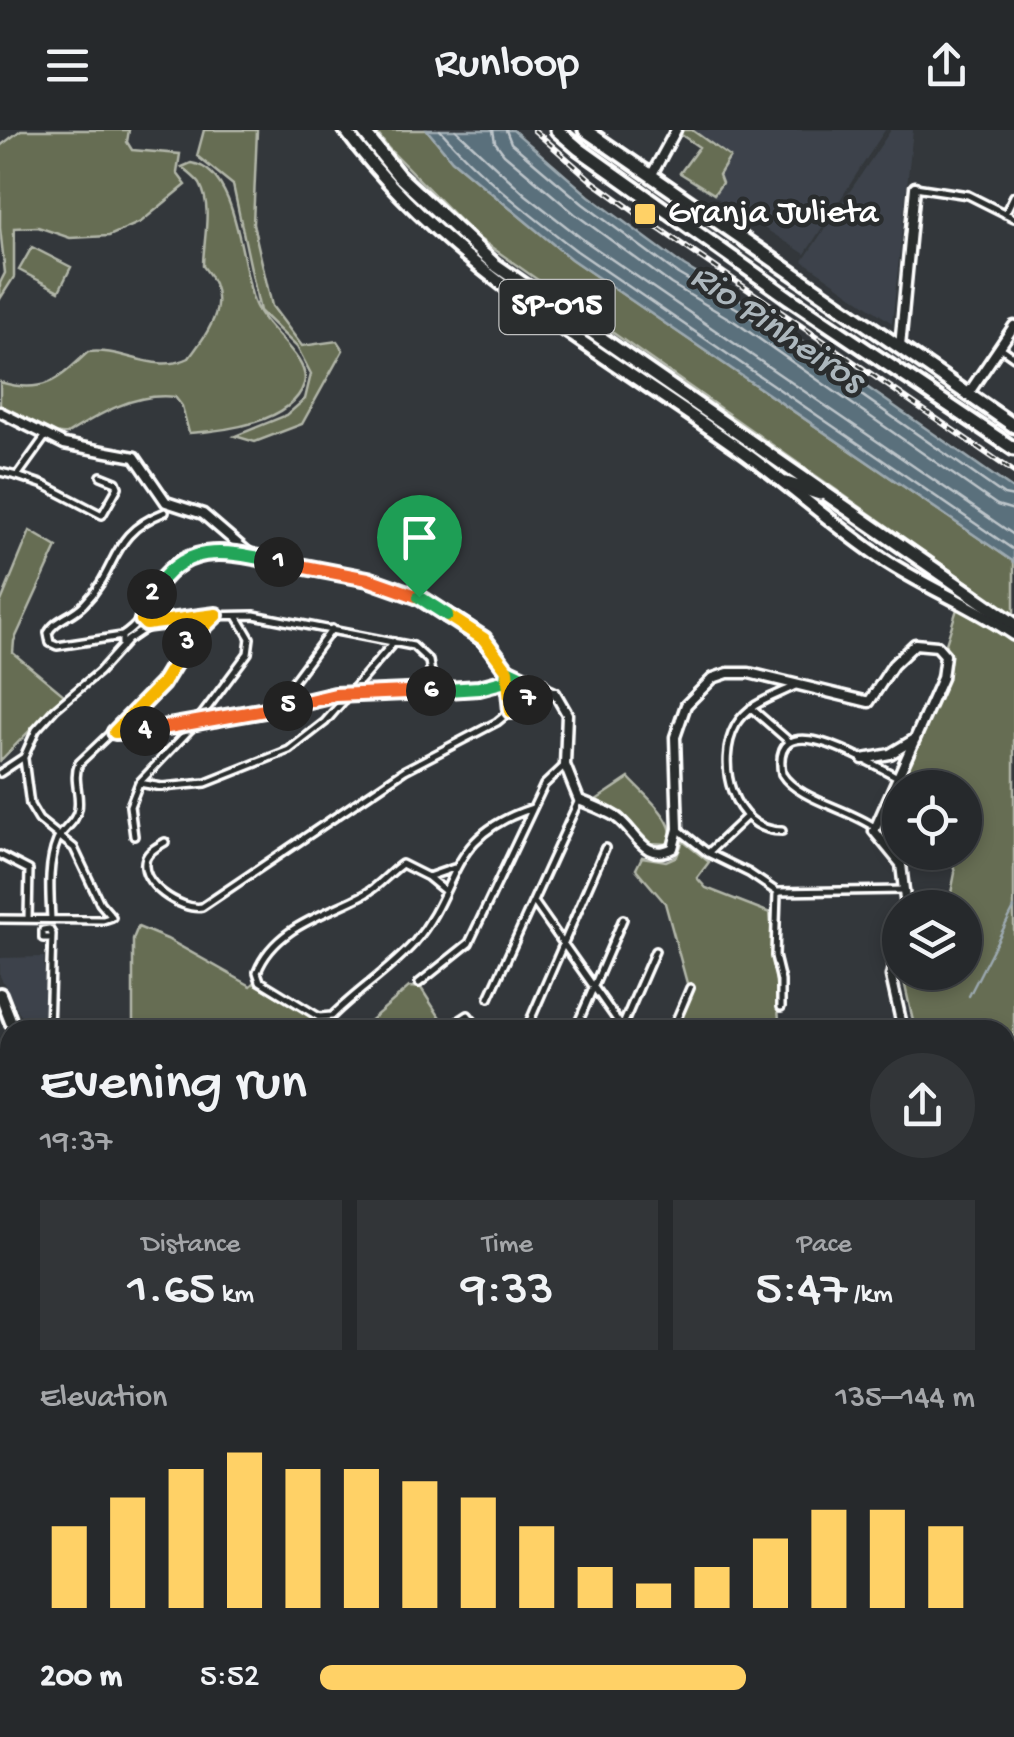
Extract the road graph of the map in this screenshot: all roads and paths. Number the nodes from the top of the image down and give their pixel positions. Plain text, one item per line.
1 (345, 130) edge
2 (362, 130) edge
3 (557, 130) edge
4 (585, 130) edge
5 (676, 130) edge
6 (651, 176) junction
7 (915, 188) joint
8 (1014, 196) edge
9 (1005, 214) junction
10 (1014, 218) edge
11 (1014, 326) edge
12 (900, 347) junction
13 (1000, 347) junction
14 (1014, 357) edge
15 (968, 394) junction
16 (0, 412) edge
17 (1014, 426) edge
18 (45, 438) junction
19 (1013, 448) edge
20 (0, 472) edge
21 (17, 476) junction
22 (100, 476) dead end
23 (786, 482) junction
24 (832, 498) junction
25 (166, 512) dead end
26 (253, 556) junction
27 (236, 614) junction
28 (216, 615) junction
29 (142, 620) junction
30 (1014, 624) edge
31 (150, 625) junction
32 (332, 630) junction
33 (1014, 634) edge
34 (122, 636) junction
35 (394, 642) junction
36 (122, 646) junction
37 (507, 670) junction
38 (516, 676) junction
39 (506, 681) junction
40 (541, 686) junction
41 (796, 686) junction
42 (434, 691) junction
43 (347, 694) junction
44 (507, 696) junction
45 (751, 708) junction
46 (273, 709) junction
47 (511, 711) junction
48 (196, 723) junction
49 (115, 732) junction
50 (915, 739) junction
51 (790, 742) junction
52 (24, 757) junction
53 (863, 759) junction
54 (565, 765) junction
55 (884, 770) edge
56 (901, 770) edge
57 (0, 774) edge
58 (139, 783) junction
59 (579, 800) junction
60 (533, 808) junction
61 (882, 810) edge
62 (746, 817) junction
63 (874, 827) junction
64 (678, 829) junction
65 (782, 831) dead end
66 (60, 835) junction
67 (134, 836) dead end
68 (165, 842) dead end
69 (604, 848) dead end
70 (708, 853) junction
71 (0, 854) edge
72 (456, 866) junction
73 (428, 877) junction
74 (882, 890) edge
75 (905, 890) edge
76 (445, 891) junction
77 (777, 892) junction
78 (533, 901) junction
79 (0, 918) edge
80 (28, 919) junction
81 (51, 919) junction
82 (624, 919) dead end
83 (51, 938) dead end
84 (562, 942) junction
85 (655, 951) dead end
86 (419, 982) dead end
87 (594, 987) junction
88 (690, 988) dead end
89 (894, 990) edge
90 (0, 994) edge
91 (489, 998) dead end
92 (781, 1007) dead end
93 (9, 1020) edge
94 (49, 1020) edge
95 (530, 1020) edge
96 (580, 1020) edge
97 (616, 1020) edge
98 (626, 1020) edge
99 (676, 1020) edge
100 (901, 1020) edge

1 - 23 main road
2 - 24 highway, SP-015
3 - 19 highway
4 - 6 highway
5 - 6 street
6 - 12 highway
7 - 9 street
7 - 12 street
8 - 9 street
9 - 10 street
11 - 13 street
12 - 15 highway
13 - 14 street
13 - 15 street
15 - 17 highway
16 - 18 street
18 - 21 street
18 - 26 street
20 - 21 street
21 - 22 street
23 - 24 highway
23 - 33 main road
24 - 30 highway, SP-015
25 - 34 street
26 - 29 street
26 - 37 street
27 - 28 street
27 - 32 street
27 - 48 street
28 - 31 street
28 - 49 street
29 - 31 street
29 - 34 street
31 - 36 street
32 - 35 street
32 - 46 street
34 - 36 street
35 - 42 street
35 - 43 street
36 - 52 street
37 - 38 street
37 - 39 street
38 - 40 street
38 - 44 street
39 - 42 street
39 - 44 street
40 - 47 street
40 - 54 street
41 - 45 street
41 - 50 street
41 - 64 street
42 - 43 street
43 - 46 street
43 - 58 street
44 - 47 street
45 - 51 street
45 - 62 street
46 - 48 street
47 - 68 street
48 - 49 street
48 - 58 street
49 - 66 street
50 - 53 street
50 - 56 street
51 - 53 street
51 - 63 street
52 - 57 street
52 - 66 street
53 - 55 street
54 - 59 street
54 - 60 street
58 - 67 street
59 - 64 street
59 - 78 street
60 - 72 street
60 - 86 street
61 - 63 street
62 - 65 street
62 - 70 street
63 - 75 street
64 - 70 street
66 - 81 street
66 - 81 street
69 - 84 street
70 - 77 street
71 - 80 street
72 - 73 street
72 - 76 street
73 - 76 street
73 - 76 street
74 - 77 street
77 - 92 street
78 - 84 street
78 - 91 street
79 - 80 street
80 - 81 street
82 - 87 street
83 - 94 street
84 - 87 street
84 - 95 street
85 - 98 street
87 - 96 street
87 - 97 street
88 - 99 street
89 - 100 street
90 - 93 main road

